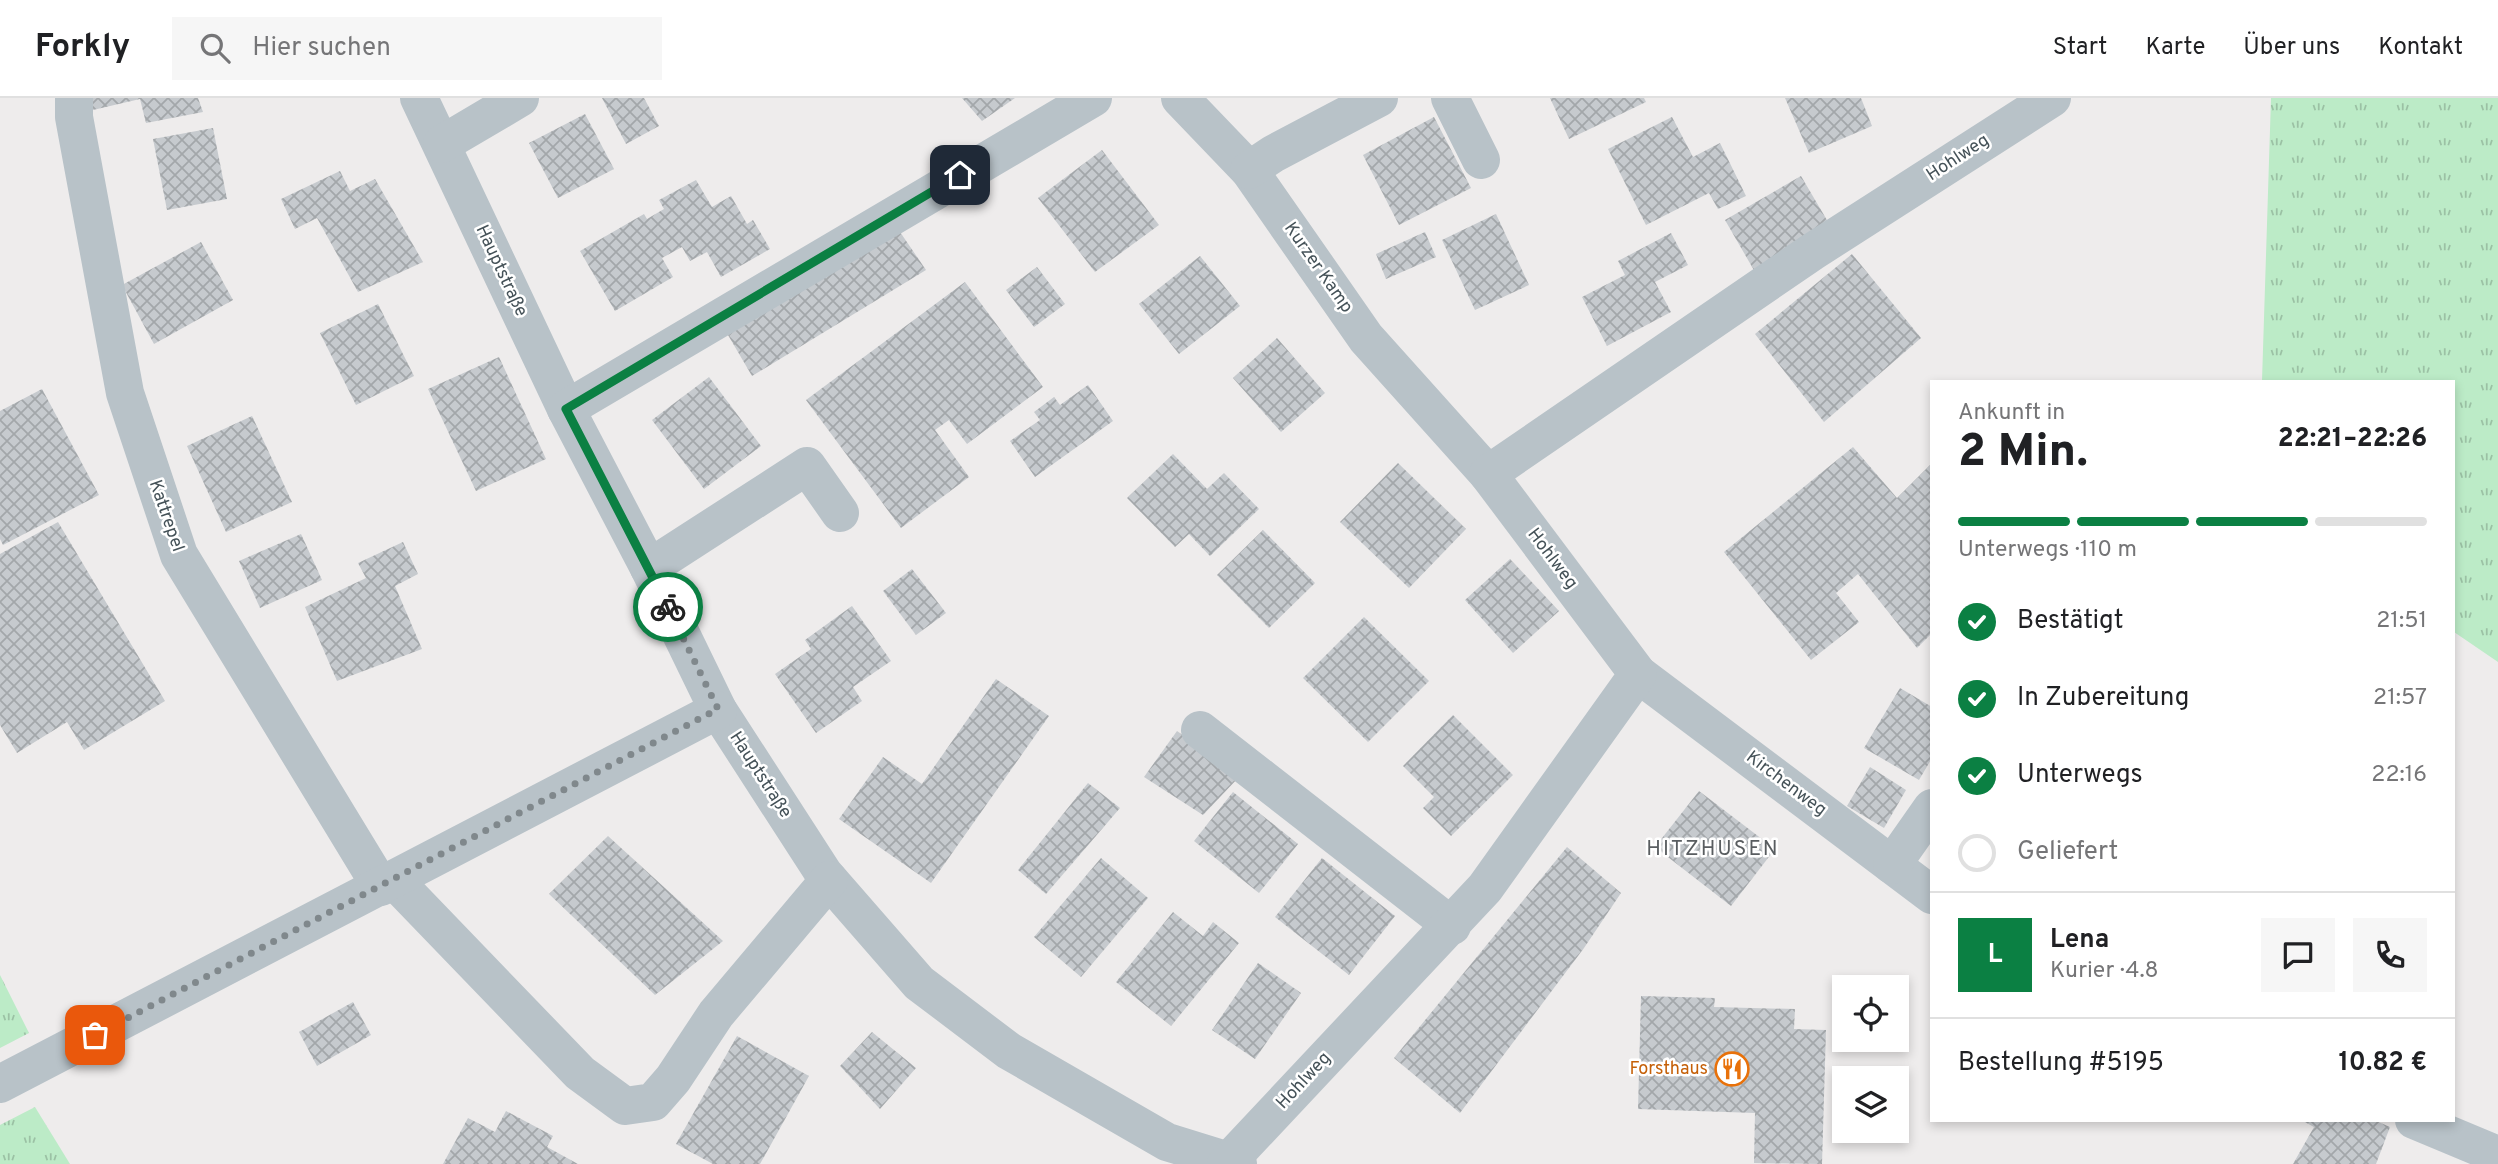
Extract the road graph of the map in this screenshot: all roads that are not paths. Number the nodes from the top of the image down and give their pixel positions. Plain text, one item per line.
1 (74, 98) edge
2 (419, 98) edge
3 (520, 98) edge
4 (1093, 98) edge
5 (1180, 98) edge
6 (1379, 98) edge
7 (1450, 98) edge
8 (2052, 98) edge
9 (442, 144) junction
10 (1481, 160) dead end
11 (1249, 170) junction
12 (566, 409) junction
13 (1489, 474) junction
14 (840, 513) dead end
15 (649, 568) junction
16 (1638, 674) junction
17 (718, 709) junction
18 (1200, 730) dead end
19 (1930, 811) edge
20 (1892, 865) junction
21 (829, 880) junction
22 (387, 883) junction
23 (1930, 894) edge
24 (1452, 926) junction
25 (0, 1084) edge
26 (2419, 1122) edge
27 (2498, 1155) edge
28 (1230, 1163) edge

1 - 22 street, Kattrepel
2 - 9 street, Hauptstraße
3 - 9 street
4 - 12 street
5 - 11 street, Kurzer Kamp
6 - 11 street
7 - 10 street
8 - 13 street, Hohlweg
9 - 12 street, Hauptstraße
11 - 13 street, Kurzer Kamp
12 - 15 street, Hauptstraße
13 - 16 street, Hohlweg
14 - 15 street
15 - 17 street, Hauptstraße
16 - 20 street, Kirchenweg
16 - 24 street, Hohlweg
17 - 21 street, Hauptstraße
17 - 22 street
18 - 24 street
19 - 20 street
20 - 23 street, Kirchenweg
21 - 22 street, Kattrepel
21 - 28 street, Hauptstraße
22 - 25 street
24 - 28 street, Hohlweg
26 - 27 street

